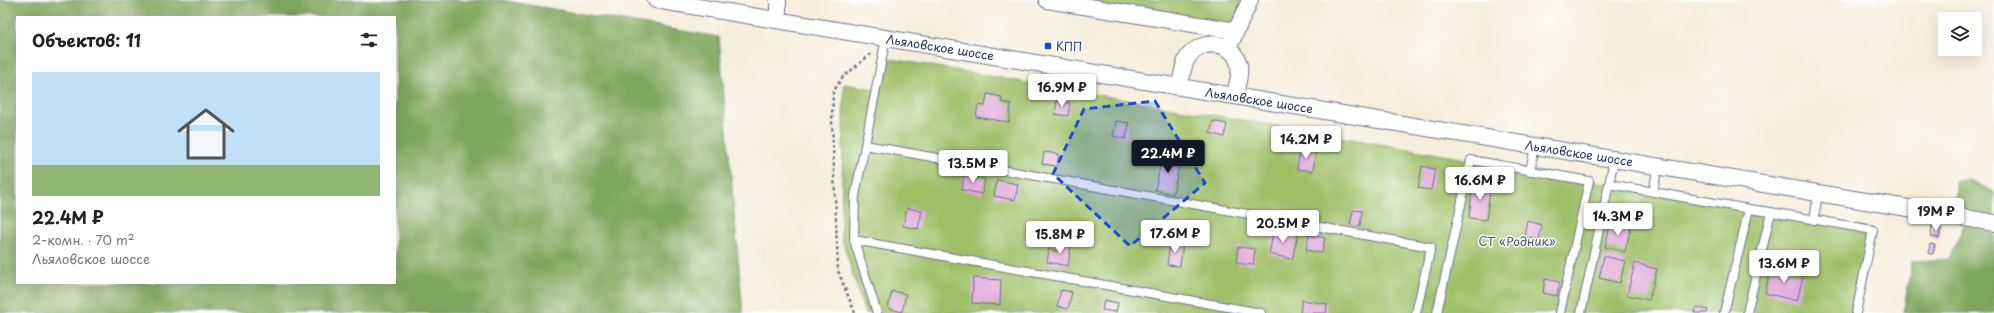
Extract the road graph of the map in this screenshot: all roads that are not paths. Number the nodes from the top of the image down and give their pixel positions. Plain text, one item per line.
1 (656, 0) edge
2 (778, 0) edge
3 (1047, 0) edge
4 (1250, 0) edge
5 (1126, 6) edge
6 (778, 20) junction
7 (1236, 31) junction
8 (886, 38) junction
9 (1228, 49) junction
10 (1180, 87) junction
11 (1234, 96) junction
12 (865, 145) junction
13 (1535, 146) junction
14 (1614, 159) junction
15 (1658, 166) junction
16 (1530, 171) junction
17 (1609, 184) junction
18 (1653, 192) junction
19 (1818, 193) junction
20 (1749, 209) junction
21 (1771, 212) junction
22 (1814, 220) junction
23 (1994, 224) edge
24 (854, 240) junction
25 (876, 313) edge
26 (1261, 313) edge
27 (1416, 313) edge
28 (1437, 313) edge
29 (1560, 313) edge
30 (1581, 313) edge
31 (1724, 313) edge
32 (1747, 313) edge
33 (1856, 313) edge

1 - 6 street, Льяловское шоссе
2 - 6 street
3 - 5 street
4 - 7 street
5 - 7 street
6 - 8 street, Льяловское шоссе
7 - 9 street
8 - 10 street, Льяловское шоссе
8 - 12 lane
9 - 10 street
9 - 11 street
10 - 11 street, Льяловское шоссе
11 - 13 street, Льяловское шоссе
12 - 24 lane
12 - 27 lane
13 - 14 street, Льяловское шоссе
13 - 16 lane
14 - 15 street, Льяловское шоссе
14 - 17 lane
15 - 18 lane
15 - 19 street, Льяловское шоссе
16 - 28 lane
16 - 29 lane
17 - 18 lane
17 - 30 lane
18 - 20 lane
19 - 22 lane
19 - 23 street, Льяловское шоссе
20 - 21 lane
20 - 31 lane
21 - 22 lane
21 - 32 lane
22 - 33 lane
24 - 25 lane
24 - 26 lane

